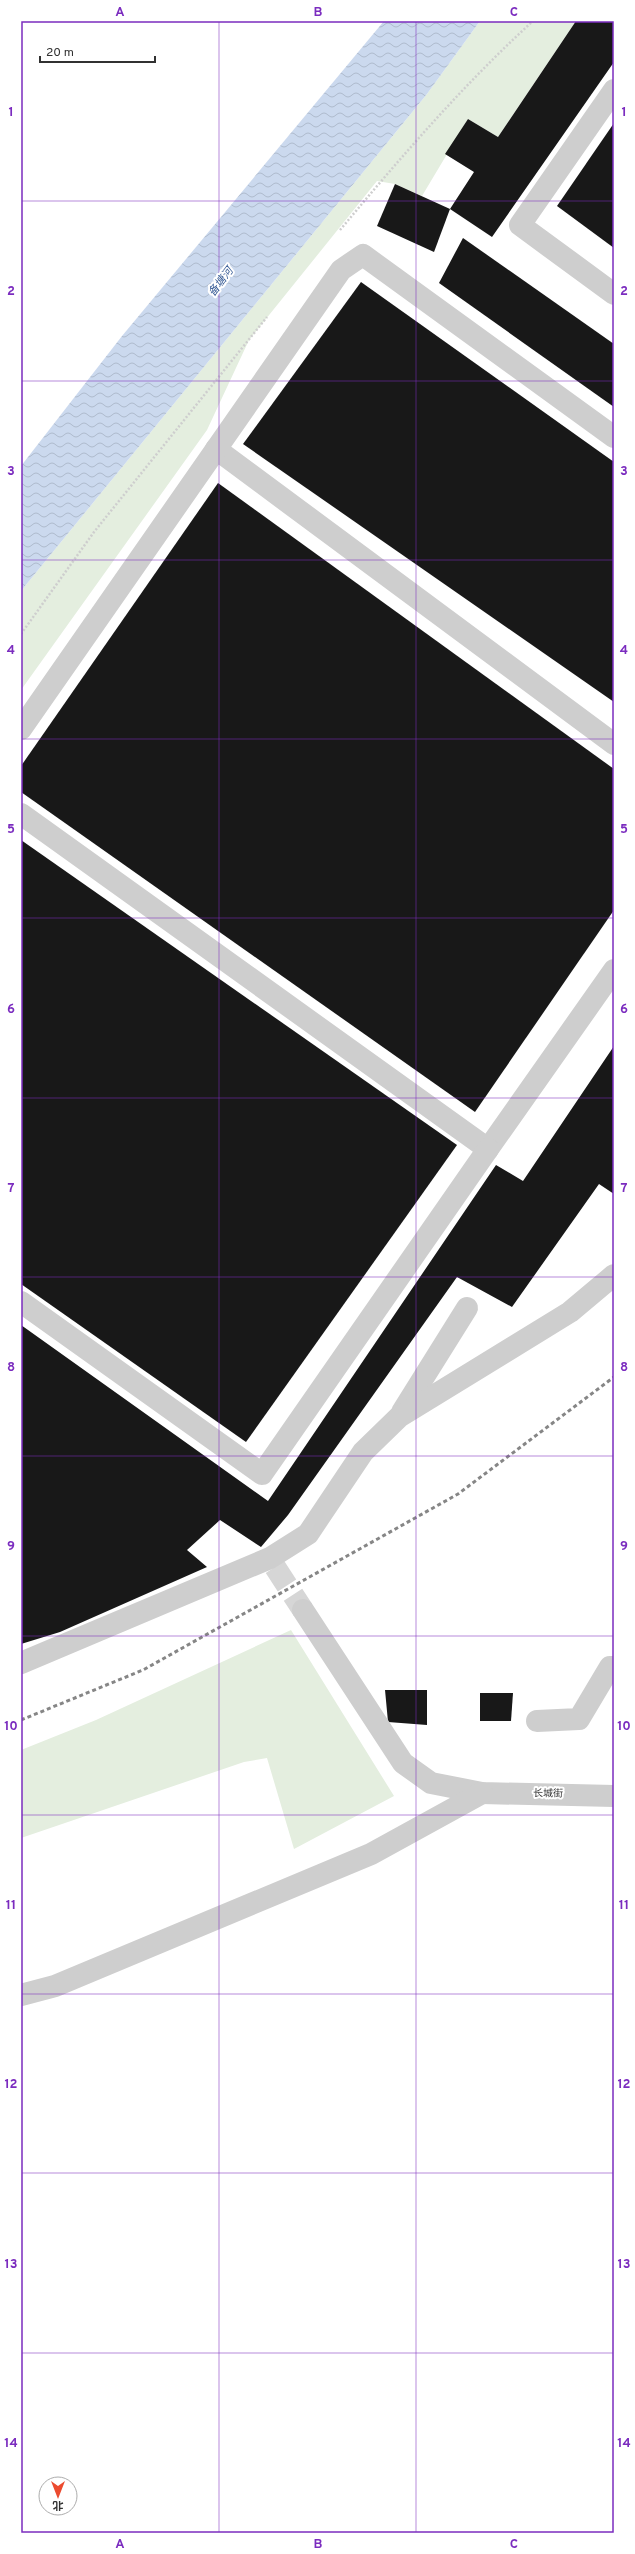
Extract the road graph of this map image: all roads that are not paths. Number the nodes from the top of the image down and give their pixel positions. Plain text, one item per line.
1 (614, 90) edge
2 (614, 294) edge
3 (614, 437) edge
4 (216, 450) junction
5 (21, 729) edge
6 (614, 744) edge
7 (21, 814) edge
8 (614, 970) edge
9 (488, 1149) junction
10 (614, 1275) edge
11 (21, 1302) edge
12 (467, 1308) dead end
13 (399, 1417) junction
14 (303, 1610) tunnel mouth
15 (21, 1663) edge
16 (614, 1667) edge
17 (537, 1721) dead end
18 (482, 1793) junction
19 (614, 1796) edge
20 (21, 1995) edge

1 - 2 street
3 - 4 street
4 - 5 street
4 - 6 street
7 - 9 street
8 - 9 street
9 - 11 street
10 - 13 street
12 - 13 street
13 - 15 street
14 - 18 street, 长城街
16 - 17 street
18 - 19 street, 长城街
18 - 20 street

